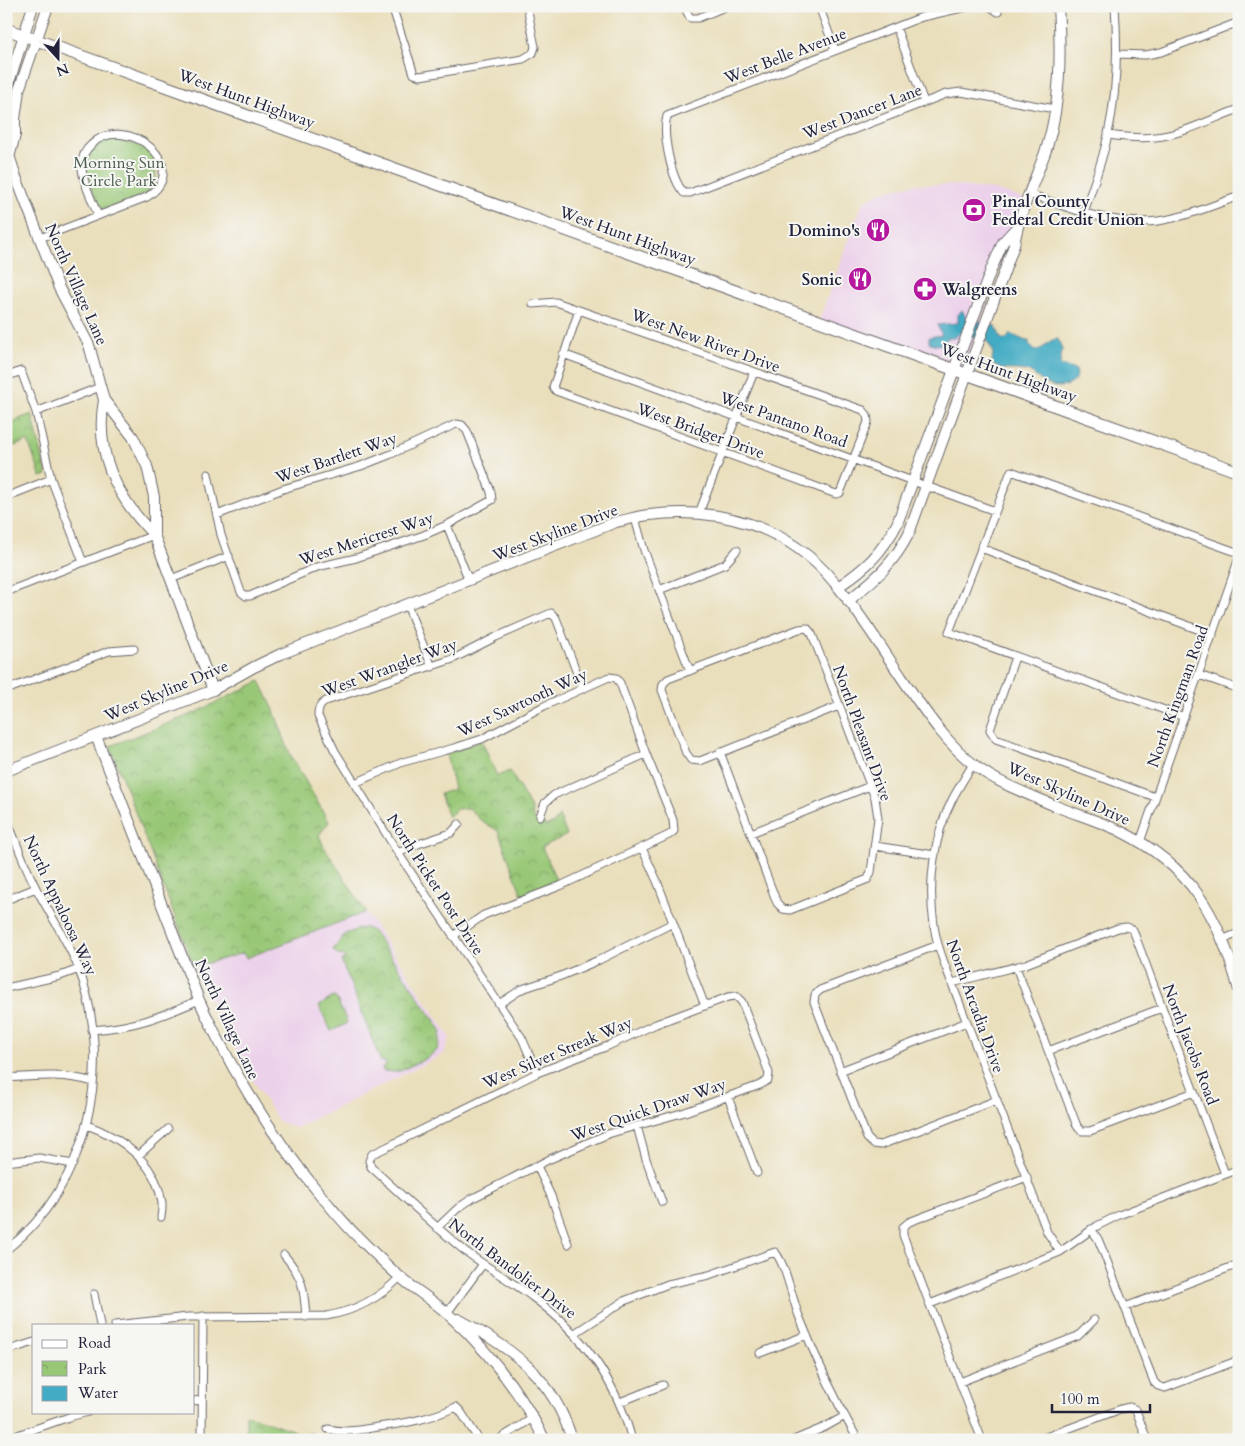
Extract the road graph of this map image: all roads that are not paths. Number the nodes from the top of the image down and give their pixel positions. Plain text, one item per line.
1 (33, 6) edge
2 (48, 6) edge
3 (392, 6) edge
4 (527, 6) edge
5 (684, 6) edge
6 (727, 6) edge
7 (818, 6) edge
8 (971, 6) edge
9 (990, 6) edge
10 (1058, 6) edge
11 (1115, 6) edge
12 (998, 12) dead end
13 (1239, 22) edge
14 (896, 27) junction
15 (6, 29) edge
16 (24, 35) junction
17 (36, 39) junction
18 (835, 50) junction
19 (1116, 54) junction
20 (6, 92) edge
21 (924, 102) junction
22 (1055, 108) junction
23 (1239, 109) edge
24 (1108, 135) junction
25 (8, 151) edge
26 (684, 193) joint
27 (1030, 194) junction
28 (1239, 196) edge
29 (1084, 212) junction
30 (98, 216) junction
31 (1016, 228) junction
32 (40, 238) junction
33 (533, 304) dead end
34 (579, 310) junction
35 (563, 354) junction
36 (953, 368) junction
37 (754, 372) junction
38 (966, 373) junction
39 (6, 377) edge
40 (100, 387) junction
41 (104, 400) junction
42 (36, 412) junction
43 (736, 416) junction
44 (462, 425) joint
45 (722, 452) junction
46 (854, 459) junction
47 (1239, 472) edge
48 (208, 474) dead end
49 (52, 479) junction
50 (912, 480) junction
51 (927, 485) junction
52 (6, 497) edge
53 (995, 511) junction
54 (699, 513) junction
55 (217, 515) junction
56 (635, 518) junction
57 (447, 525) junction
58 (154, 535) junction
59 (981, 548) junction
60 (737, 550) dead end
61 (1239, 553) edge
62 (229, 556) junction
63 (1239, 558) edge
64 (84, 562) junction
65 (171, 579) junction
66 (469, 581) junction
67 (838, 587) junction
68 (659, 590) junction
69 (6, 592) edge
70 (848, 601) junction
71 (407, 606) junction
72 (1213, 635) junction
73 (134, 649) dead end
74 (1015, 657) junction
75 (432, 667) junction
76 (690, 671) junction
77 (1199, 675) junction
78 (583, 689) junction
79 (1239, 689) edge
80 (6, 690) edge
81 (214, 690) junction
82 (839, 706) junction
83 (318, 709) joint
84 (1184, 717) junction
85 (96, 736) junction
86 (720, 752) junction
87 (646, 754) junction
88 (973, 764) junction
89 (6, 770) edge
90 (355, 783) junction
91 (870, 786) junction
92 (1156, 796) junction
93 (540, 816) dead end
94 (6, 817) edge
95 (459, 824) dead end
96 (751, 833) junction
97 (1140, 842) junction
98 (875, 846) junction
99 (642, 848) junction
100 (398, 853) junction
101 (935, 855) junction
102 (36, 888) junction
103 (6, 900) edge
104 (673, 923) junction
105 (1239, 933) edge
106 (453, 936) junction
107 (1224, 939) junction
108 (938, 945) junction
109 (1016, 967) junction
110 (79, 969) junction
111 (952, 983) junction
112 (6, 988) edge
113 (1239, 990) edge
114 (199, 1000) junction
115 (499, 1004) junction
116 (705, 1006) junction
117 (1162, 1008) junction
118 (967, 1022) junction
119 (92, 1030) junction
120 (1048, 1051) junction
121 (840, 1070) junction
122 (537, 1072) junction
123 (6, 1078) edge
124 (768, 1080) joint
125 (93, 1082) junction
126 (1194, 1092) junction
127 (728, 1096) junction
128 (997, 1100) junction
129 (87, 1125) junction
130 (637, 1126) junction
131 (168, 1129) dead end
132 (138, 1156) junction
133 (369, 1161) joint
134 (6, 1162) edge
135 (73, 1164) junction
136 (536, 1166) junction
137 (1239, 1169) edge
138 (757, 1173) dead end
139 (1225, 1174) junction
140 (1027, 1177) junction
141 (662, 1202) dead end
142 (161, 1217) dead end
143 (437, 1228) junction
144 (1092, 1229) junction
145 (568, 1244) dead end
146 (6, 1250) edge
147 (1060, 1252) junction
148 (284, 1255) dead end
149 (483, 1264) junction
150 (1239, 1264) edge
151 (400, 1277) junction
152 (94, 1294) dead end
153 (930, 1304) junction
154 (1125, 1307) junction
155 (446, 1313) junction
156 (203, 1316) junction
157 (306, 1317) junction
158 (1094, 1320) dead end
159 (100, 1324) edge
160 (123, 1324) edge
161 (574, 1333) junction
162 (807, 1335) junction
163 (32, 1343) edge
164 (6, 1351) edge
165 (760, 1353) dead end
166 (1239, 1360) edge
167 (960, 1382) junction
168 (663, 1385) dead end
169 (198, 1400) edge
170 (620, 1402) junction
171 (80, 1414) edge
172 (844, 1416) junction
173 (532, 1418) junction
174 (328, 1429) dead end
175 (6, 1440) edge
176 (202, 1440) edge
177 (479, 1440) edge
178 (498, 1440) edge
179 (544, 1440) edge
180 (572, 1440) edge
181 (632, 1440) edge
182 (794, 1440) edge
183 (858, 1440) edge
184 (982, 1440) edge
185 (1038, 1440) edge
186 (1147, 1440) edge

1 - 16 street
2 - 17 street, North Village Lane
3 - 4 street
5 - 6 street
7 - 18 street
8 - 14 street, West Belle Avenue
9 - 12 street
10 - 22 street
11 - 19 street
13 - 19 street
14 - 18 street, West Belle Avenue
14 - 21 street
15 - 16 main road, West Hunt Highway
16 - 17 main road, West Hunt Highway
16 - 20 street
17 - 25 street, North Village Lane
17 - 36 main road, West Hunt Highway
18 - 26 street, West Belle Avenue
19 - 24 street
21 - 22 street, West Dancer Lane
21 - 26 street, West Dancer Lane
22 - 27 street
23 - 24 street
24 - 29 street
25 - 32 street, North Village Lane
27 - 29 street
27 - 31 street
28 - 29 street
30 - 30 street
30 - 32 street
31 - 36 street
31 - 38 street
32 - 40 street, North Village Lane
33 - 34 street, West New River Drive
34 - 35 street
34 - 37 street, West New River Drive
35 - 43 street, West Pantano Road
35 - 45 street, West Bridger Drive
36 - 38 main road, West Hunt Highway
36 - 50 street
37 - 43 street
37 - 46 street, West New River Drive
38 - 47 main road, West Hunt Highway
38 - 51 street
39 - 42 street
40 - 41 street, North Village Lane
40 - 42 street
41 - 58 street, North Village Lane
41 - 58 street, North Village Lane
42 - 49 street
43 - 45 street
43 - 46 street, West Pantano Road
44 - 55 street, West Bartlett Way
44 - 57 street, West Mericrest Way
45 - 46 street, West Bridger Drive
45 - 54 street
46 - 50 street, West Pantano Road
48 - 55 street
49 - 52 street
49 - 64 street
50 - 51 street, West Pantano Road
50 - 67 street
51 - 53 street, West Pantano Road
51 - 70 street
53 - 59 street
53 - 61 street
54 - 56 street, West Skyline Drive
54 - 67 street, West Skyline Drive
55 - 62 street
56 - 66 street, West Skyline Drive
56 - 68 street
57 - 62 street, West Mericrest Way
57 - 66 street
58 - 64 street
58 - 65 street, North Village Lane
59 - 72 street
59 - 74 street
60 - 68 street
62 - 65 street
63 - 72 street, North Kingman Road
64 - 69 street
65 - 81 street, North Village Lane
66 - 71 street, West Skyline Drive
67 - 70 street, West Skyline Drive
68 - 76 street
70 - 88 street, West Skyline Drive
71 - 75 street
71 - 81 street, West Skyline Drive
72 - 77 street, North Kingman Road
73 - 80 street
74 - 84 street
74 - 92 street
75 - 78 street, West Wrangler Way
75 - 83 street, West Wrangler Way
76 - 82 street, North Pleasant Drive
76 - 86 street
77 - 79 street
77 - 84 street, North Kingman Road
78 - 87 street, West Sawtooth Way
78 - 90 street, West Sawtooth Way
81 - 85 street, West Skyline Drive
82 - 86 street
82 - 91 street, North Pleasant Drive
83 - 90 street, North Picket Post Drive
84 - 92 street, North Kingman Road
85 - 89 street, West Skyline Drive
85 - 114 street, North Village Lane
86 - 96 street
87 - 93 street
87 - 99 street
88 - 97 street, West Skyline Drive
88 - 101 street, North Arcadia Drive
90 - 100 street, North Picket Post Drive
91 - 96 street
91 - 98 street, North Pleasant Drive
92 - 97 street, North Kingman Road
94 - 102 street, North Appaloosa Way
95 - 100 street
96 - 98 street, North Pleasant Drive
97 - 107 street, West Skyline Drive
98 - 101 street
99 - 104 street
99 - 106 street
100 - 106 street, North Picket Post Drive
101 - 108 street, North Arcadia Drive
102 - 103 street
102 - 110 street, North Appaloosa Way
104 - 115 street
104 - 116 street
105 - 107 street
106 - 115 street, North Picket Post Drive
107 - 113 street, West Skyline Drive
108 - 111 street, North Arcadia Drive
108 - 121 street
109 - 111 street
109 - 117 street, North Jacobs Road
109 - 120 street
110 - 112 street
110 - 119 street, North Appaloosa Way
111 - 118 street, North Arcadia Drive
114 - 119 street
114 - 151 street, North Village Lane
115 - 122 street, North Picket Post Drive
116 - 122 street, West Silver Streak Way
116 - 124 street, West Silver Streak Way
117 - 120 street
117 - 126 street, North Jacobs Road
118 - 121 street
118 - 128 street, North Arcadia Drive
119 - 125 street, North Appaloosa Way
120 - 126 street
121 - 128 street
122 - 133 street, West Silver Streak Way
123 - 125 street
124 - 127 street, West Quick Draw Way
125 - 129 street, North Appaloosa Way
126 - 139 street, North Jacobs Road
127 - 130 street, West Quick Draw Way
127 - 138 street
128 - 140 street, North Arcadia Drive
129 - 132 street
129 - 135 street, North Appaloosa Way
130 - 136 street, West Quick Draw Way
130 - 141 street
131 - 132 street
132 - 142 street
133 - 143 street, North Bandolier Drive
134 - 135 street
135 - 146 street, North Appaloosa Way
136 - 143 street, West Quick Draw Way
136 - 145 street
137 - 139 street
139 - 144 street
140 - 147 street, North Arcadia Drive
140 - 153 street
143 - 149 street, North Bandolier Drive
144 - 147 street
144 - 154 street
147 - 153 street
148 - 157 street
149 - 155 street
149 - 161 street, North Bandolier Drive
150 - 154 street
151 - 155 street, North Village Lane
151 - 157 street
152 - 159 street
153 - 167 street
154 - 166 street
155 - 173 street, North Village Lane
155 - 180 street, North Village Lane
156 - 157 street
156 - 160 street
156 - 169 street
158 - 167 street
161 - 162 street
161 - 170 street, North Bandolier Drive
162 - 165 street
162 - 172 street
163 - 164 street
167 - 184 street
168 - 170 street
169 - 176 street
170 - 181 street, North Bandolier Drive
171 - 175 street
172 - 182 street
172 - 183 street
173 - 178 street
173 - 179 street, North Village Lane
174 - 177 street
185 - 186 street

